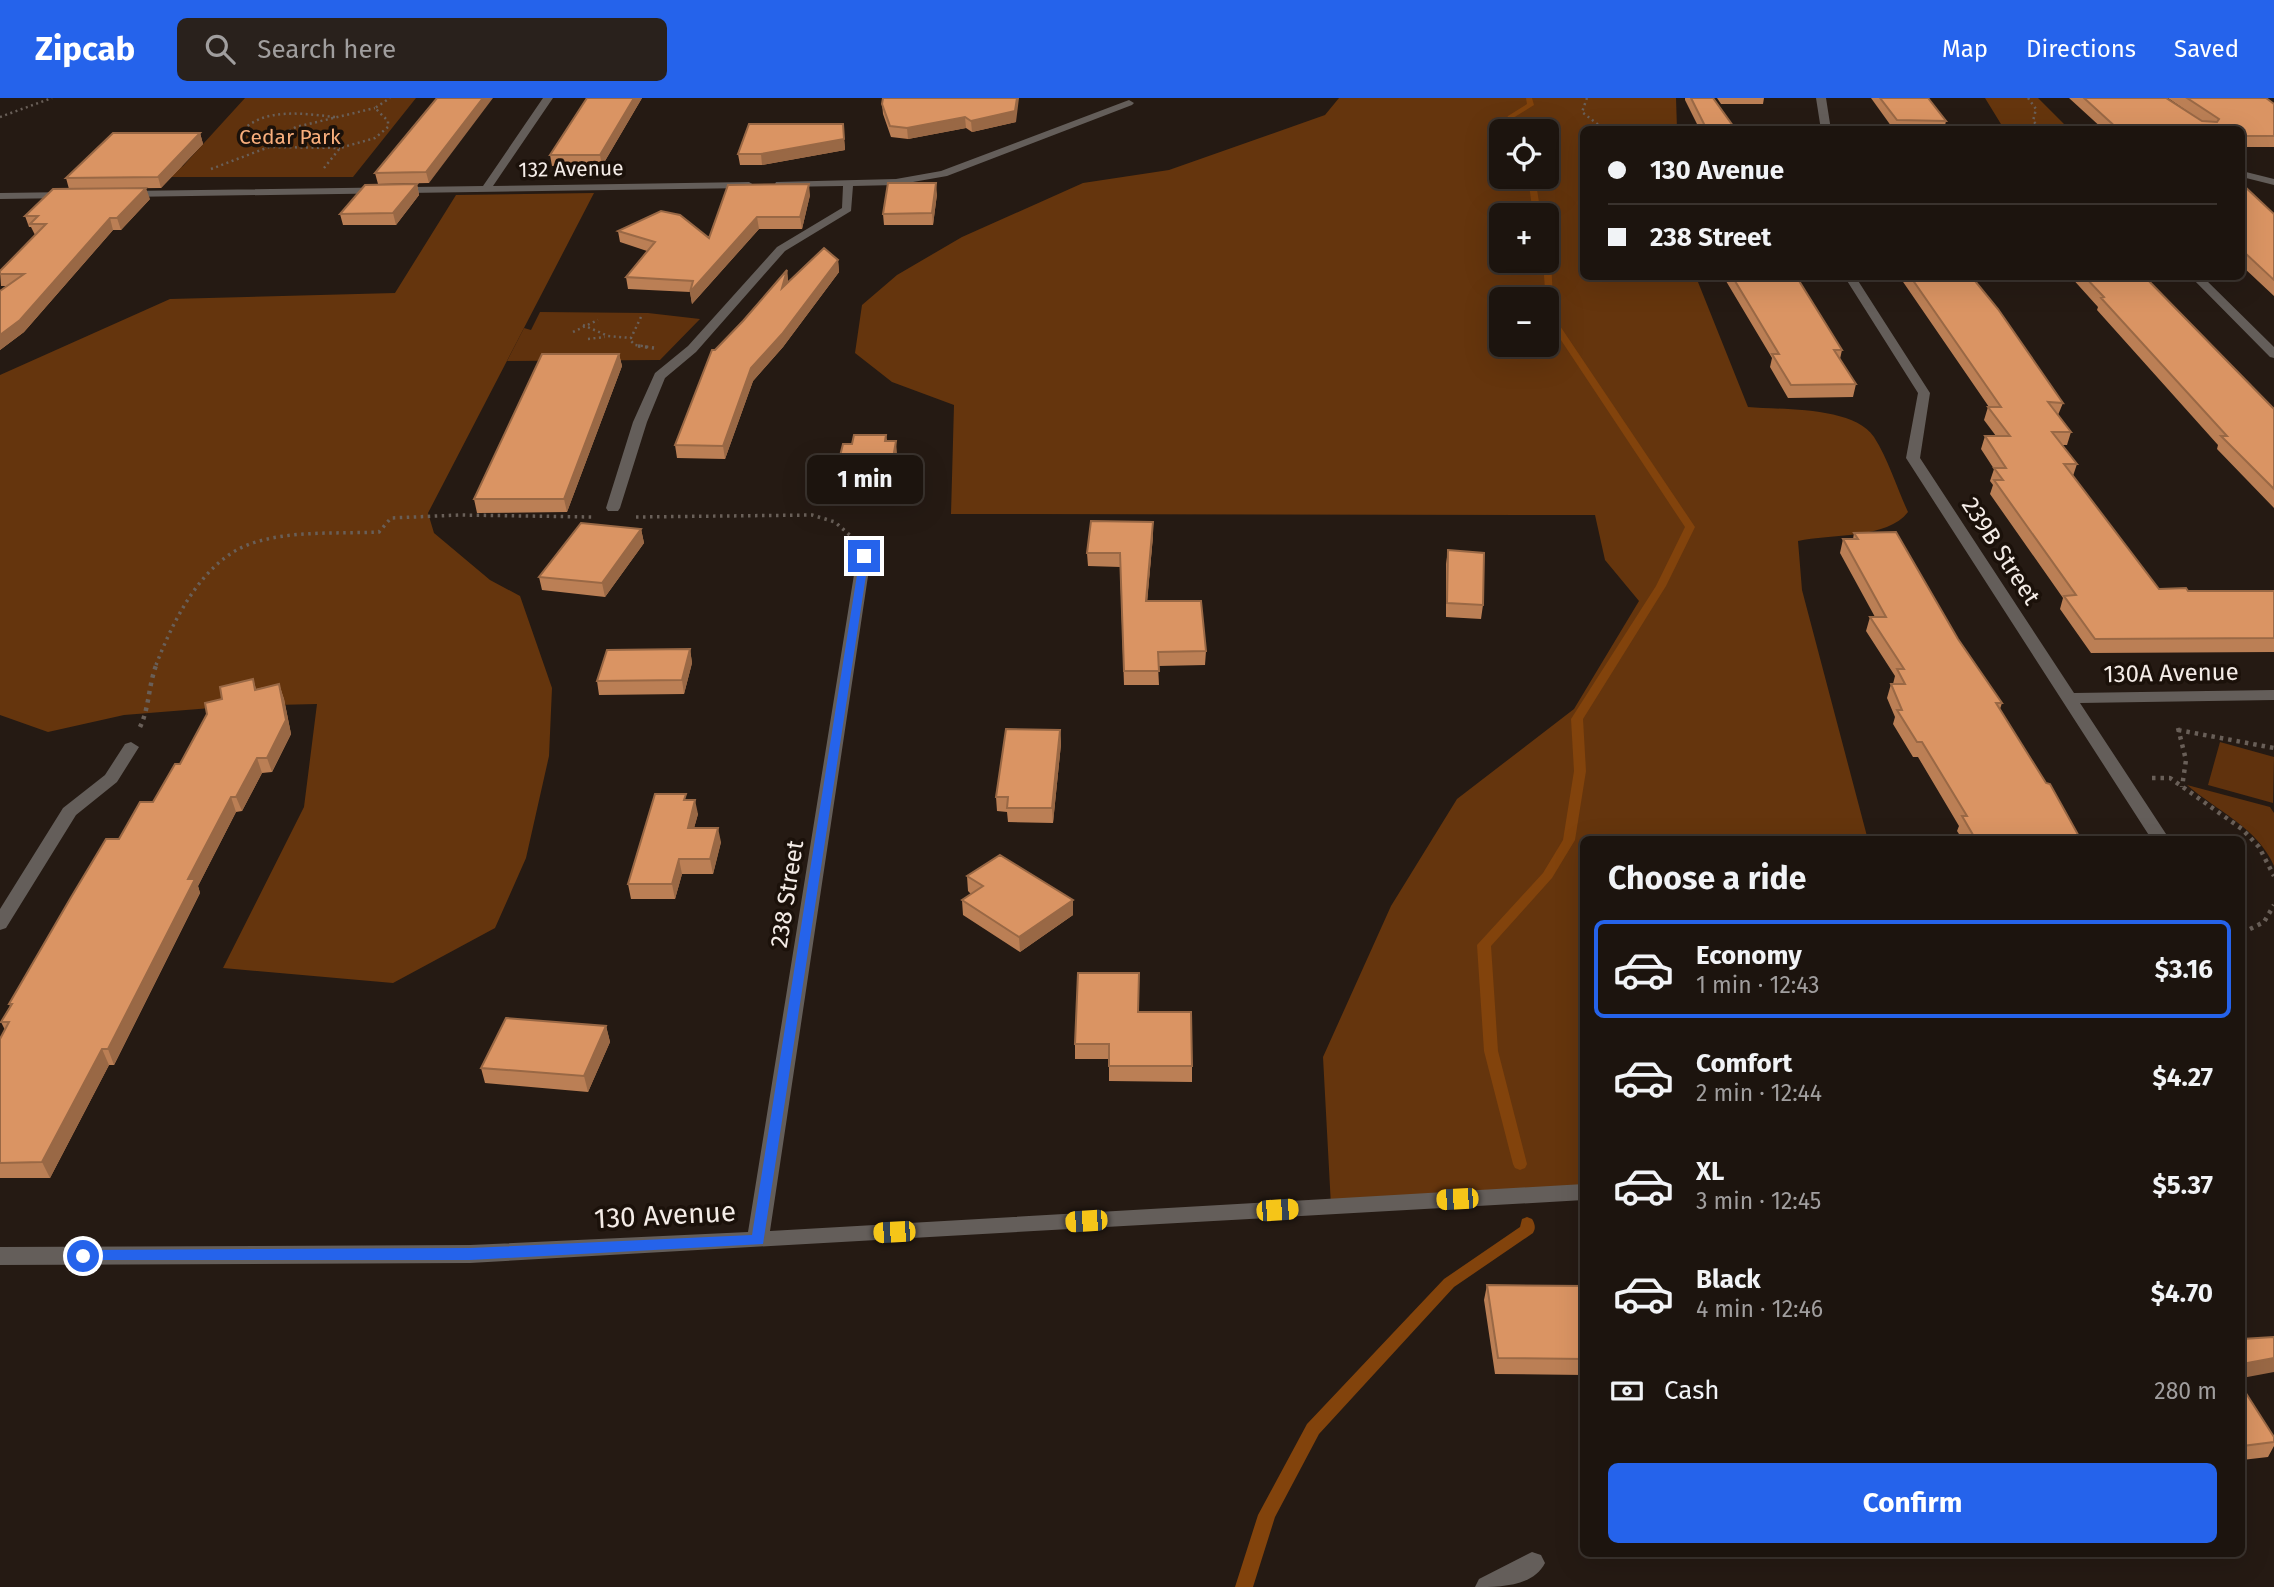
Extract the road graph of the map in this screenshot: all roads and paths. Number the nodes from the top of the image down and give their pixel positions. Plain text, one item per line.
1 (52, 98) edge
2 (390, 98) edge
3 (548, 98) edge
4 (1587, 98) edge
5 (1821, 98) edge
6 (2028, 98) edge
7 (1129, 103) dead end
8 (375, 108) junction
9 (0, 117) edge
10 (335, 117) junction
11 (1600, 126) edge
12 (1825, 126) edge
13 (2038, 126) edge
14 (270, 146) junction
15 (340, 148) junction
16 (317, 173) dead end
17 (206, 174) dead end
18 (2245, 175) edge
19 (2274, 182) edge
20 (848, 183) junction
21 (756, 185) edge
22 (769, 185) edge
23 (485, 190) junction
24 (77, 195) edge
25 (118, 195) edge
26 (5, 196) edge
27 (0, 205) edge
28 (1852, 280) edge
29 (2199, 280) edge
30 (642, 317) dead end
31 (598, 320) dead end
32 (583, 325) junction
33 (573, 332) dead end
34 (608, 336) junction
35 (588, 338) dead end
36 (631, 338) junction
37 (687, 353) junction
38 (2274, 354) edge
39 (613, 508) dead end
40 (600, 517) dead end
41 (624, 517) dead end
42 (864, 556) joint
43 (2274, 695) edge
44 (2068, 698) junction
45 (131, 747) joint
46 (2274, 748) edge
47 (2148, 778) dead end
48 (2182, 786) junction
49 (2158, 836) edge
50 (2274, 876) edge
51 (2274, 905) edge
52 (0, 923) edge
53 (2250, 929) dead end
54 (1580, 1192) edge
55 (758, 1240) junction
56 (0, 1256) edge
57 (1532, 1563) dead end
58 (1488, 1587) edge

1 - 9 path
2 - 8 path
3 - 23 street
4 - 11 path
5 - 12 street
6 - 13 path
7 - 20 street
8 - 10 path
8 - 15 path
10 - 14 path
10 - 14 path
14 - 15 path
14 - 17 path
15 - 16 path
18 - 19 street
20 - 22 street
20 - 37 street
21 - 23 street, 132 Avenue
23 - 25 street, 132 Avenue
24 - 26 street
26 - 27 street
28 - 44 street, 239B Street
29 - 38 street
30 - 36 path
31 - 32 path
32 - 33 path
32 - 34 path
34 - 35 path
34 - 36 path
36 - 37 path
37 - 39 street
40 - 45 path
41 - 42 path
42 - 55 street, 238 Street
43 - 44 street, 130A Avenue
44 - 49 street, 239B Street
45 - 52 street
46 - 48 path
47 - 48 path
48 - 50 path
51 - 53 path
54 - 55 street, 130 Avenue
55 - 56 street, 130 Avenue
57 - 58 street

